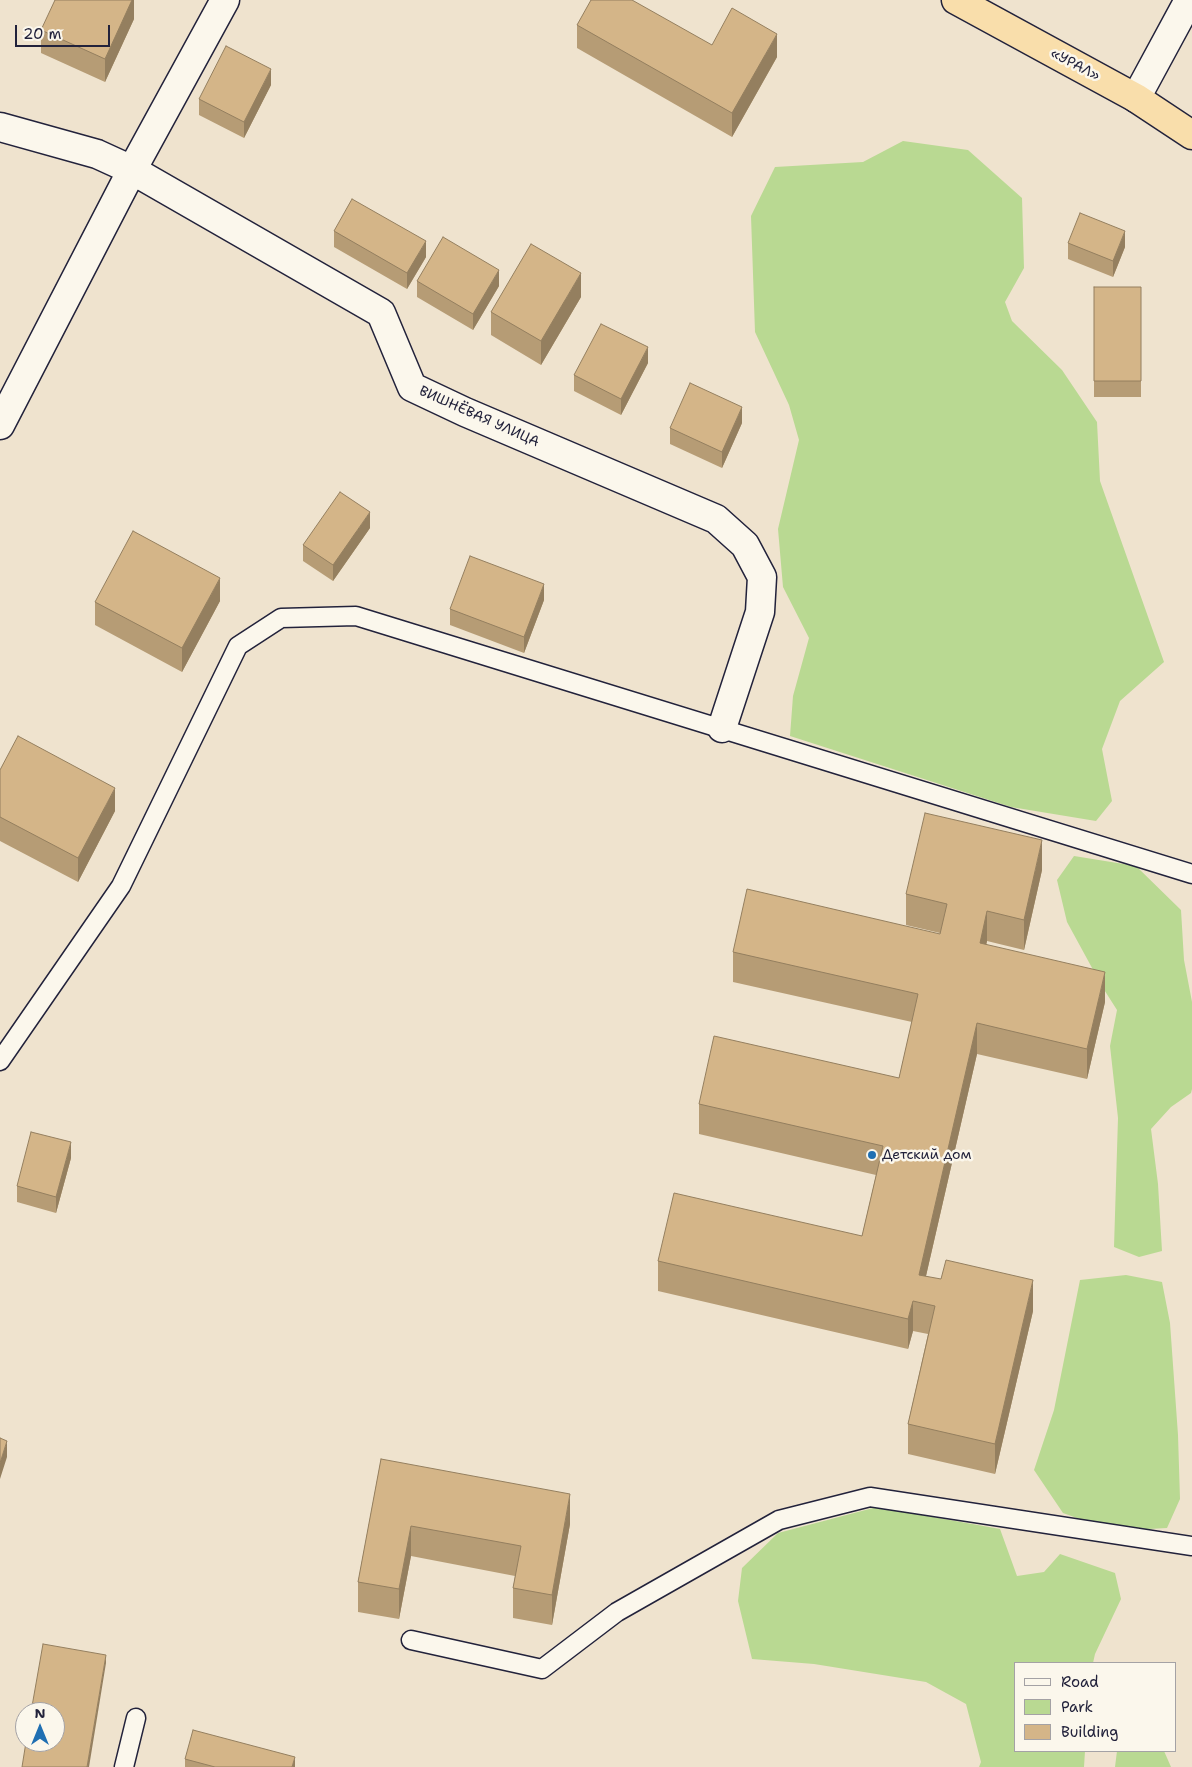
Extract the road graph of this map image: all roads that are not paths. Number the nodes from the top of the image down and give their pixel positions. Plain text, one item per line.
1 (225, 0) edge
2 (956, 0) edge
3 (1190, 0) edge
4 (1136, 98) junction
5 (0, 127) edge
6 (1192, 135) edge
7 (132, 170) junction
8 (0, 425) edge
9 (722, 728) junction
10 (1192, 874) edge
11 (0, 1061) edge
12 (1192, 1546) edge
13 (411, 1640) dead end
14 (136, 1718) dead end
15 (124, 1767) edge

1 - 7 street
2 - 4 highway, «УРАЛ»
3 - 4 street
4 - 6 highway, «УРАЛ»
5 - 7 street, ВИШНЁВАЯ УЛИЦА
7 - 8 street
7 - 9 street, ВИШНЁВАЯ УЛИЦА
9 - 10 lane
9 - 11 lane
12 - 13 lane
14 - 15 lane

